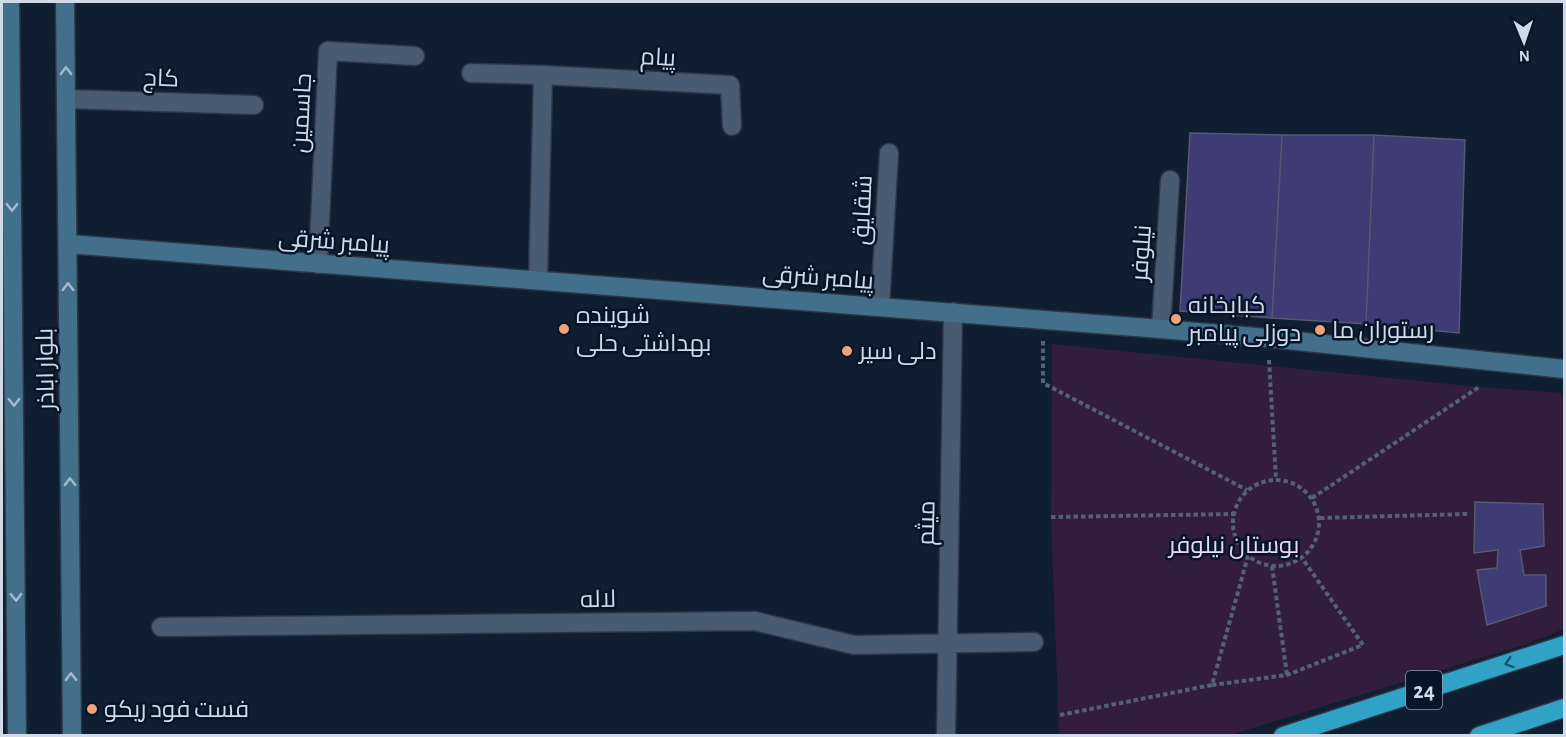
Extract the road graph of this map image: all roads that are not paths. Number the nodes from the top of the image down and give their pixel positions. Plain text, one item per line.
1 (10, 2) edge
2 (65, 2) edge
3 (415, 56) dead end
4 (471, 73) dead end
5 (543, 75) junction
6 (66, 99) junction
7 (254, 105) dead end
8 (732, 126) dead end
9 (889, 153) dead end
10 (1170, 180) dead end
11 (68, 244) junction
12 (318, 264) junction
13 (2, 267) edge
14 (538, 280) junction
15 (13, 288) junction
16 (880, 306) junction
17 (953, 312) junction
18 (1161, 329) junction
19 (1564, 369) edge
20 (161, 627) dead end
21 (1034, 642) dead end
22 (948, 644) junction
23 (1564, 645) edge
24 (1564, 708) edge
25 (17, 735) edge
26 (72, 735) edge
27 (946, 735) edge
28 (1282, 735) edge
29 (1479, 735) edge

1 -> 15 street, بلوار اباذر
6 -> 2 street, بلوار اباذر
3 - 12 street, جاسمین
4 - 5 street, پیام
5 - 8 street, پیام
5 - 14 street
6 - 7 street, کاج
6 - 11 street, بلوار اباذر
9 - 16 street, شقایق
10 - 18 street, نیلوفر
11 - 12 street, پیامبر شرقی
26 -> 11 street, بلوار اباذر
12 - 14 street, پیامبر شرقی
13 - 15 street
14 - 16 street, پیامبر شرقی
15 -> 25 street, بلوار اباذر
16 - 17 street, پیامبر شرقی
17 - 18 street, پیامبر شرقی
17 - 22 street, میثم
18 - 19 street, پیامبر شرقی
20 - 22 street, لاله
21 - 22 street, لاله
22 - 27 street, میثم
23 -> 28 highway, 24
24 - 29 highway

